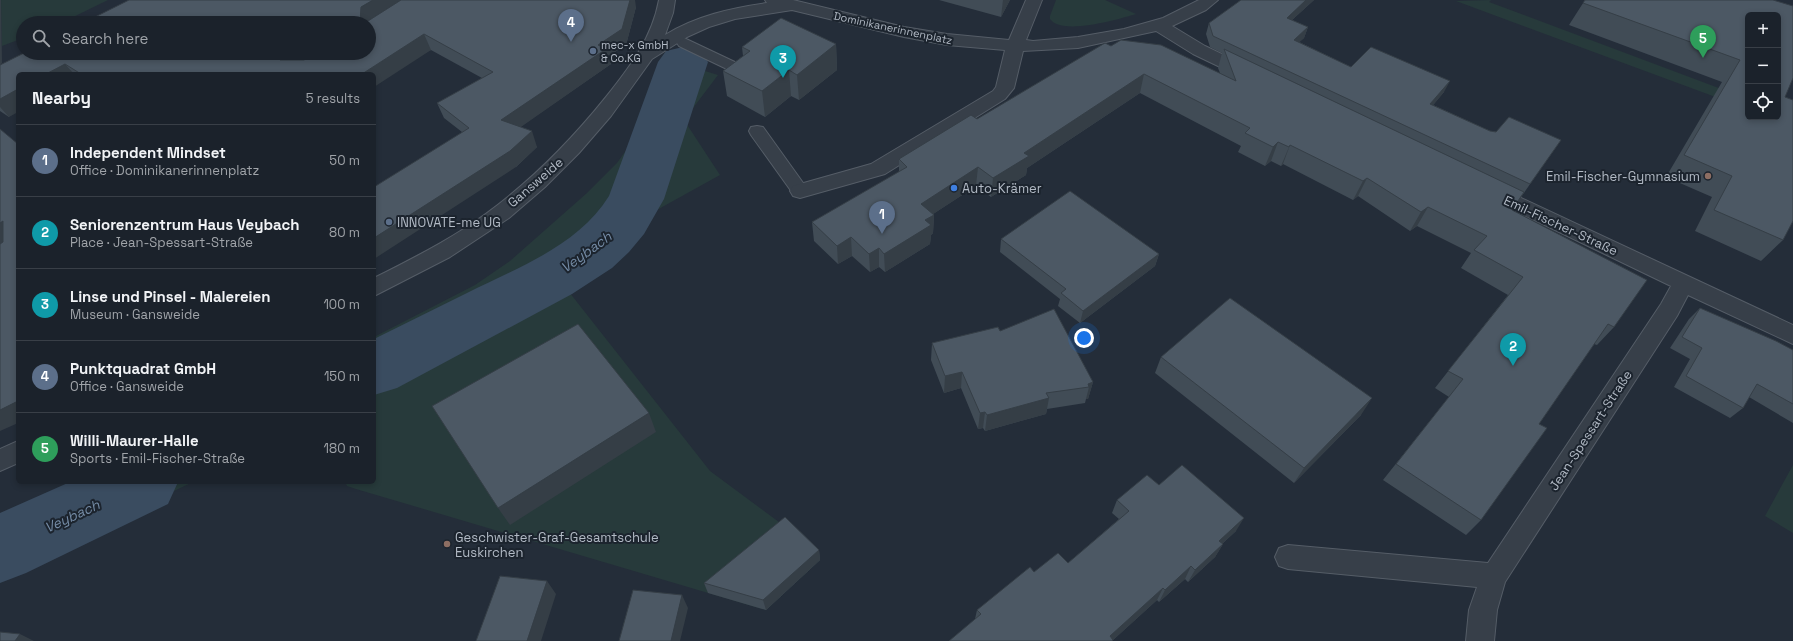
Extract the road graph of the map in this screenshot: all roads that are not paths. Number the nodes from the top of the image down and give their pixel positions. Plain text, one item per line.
1 (667, 0) edge
2 (773, 0) edge
3 (1034, 0) edge
4 (1210, 0) edge
5 (791, 4) junction
6 (1159, 25) junction
7 (684, 43) dead end
8 (1015, 46) junction
9 (646, 55) junction
10 (734, 67) edge
11 (1264, 81) edge
12 (757, 131) dead end
13 (1471, 182) edge
14 (800, 191) joint
15 (1684, 283) junction
16 (376, 287) edge
17 (1793, 335) edge
18 (16, 453) edge
19 (0, 460) edge
20 (1288, 557) dead end
21 (1494, 576) junction
22 (1480, 641) edge

1 - 9 street, Gansweide
2 - 5 street, Dominikanerinnenplatz
3 - 8 street
4 - 6 street, Dominikanerinnenplatz
5 - 8 street, Dominikanerinnenplatz
5 - 9 street, Gansweide
6 - 8 street, Dominikanerinnenplatz
6 - 11 street
7 - 10 lane
8 - 14 street
9 - 16 street, Gansweide
12 - 14 lane
13 - 15 street, Emil-Fischer-Straße
15 - 17 street, Emil-Fischer-Straße
15 - 21 street, Jean-Spessart-Straße
18 - 19 street
20 - 21 street
21 - 22 street, Jean-Spessart-Straße

